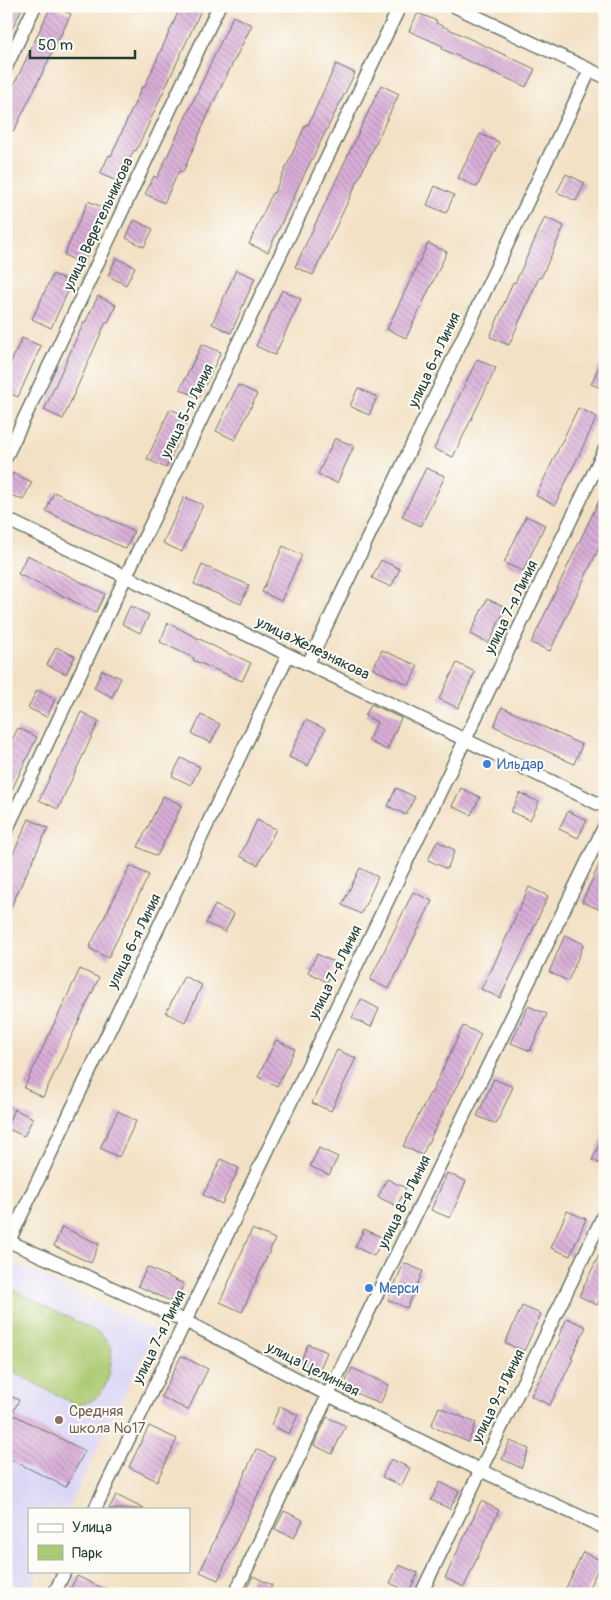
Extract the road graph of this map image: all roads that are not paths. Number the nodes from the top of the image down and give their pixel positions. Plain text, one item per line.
1 (35, 6) edge
2 (219, 6) edge
3 (400, 6) edge
4 (454, 6) edge
5 (6, 67) edge
6 (590, 70) junction
7 (605, 77) edge
8 (605, 449) edge
9 (6, 457) edge
10 (6, 518) edge
11 (126, 576) junction
12 (288, 655) junction
13 (308, 664) junction
14 (464, 740) junction
15 (605, 807) edge
16 (605, 825) edge
17 (6, 831) edge
18 (605, 1212) edge
19 (7, 1240) edge
20 (185, 1321) junction
21 (328, 1395) junction
22 (480, 1470) junction
23 (95, 1508) edge
24 (605, 1528) edge
25 (65, 1572) edge
26 (54, 1594) edge
27 (235, 1594) edge
28 (421, 1594) edge

1 - 5 street
2 - 9 street, улица Веретельникова
3 - 11 street, улица 5-я Линия
4 - 6 street
6 - 7 street
6 - 13 street, улица 6-я Линия
8 - 14 street, улица 7-я Линия
10 - 11 street, улица Железнякова
11 - 12 street, улица Железнякова
11 - 17 street, улица 5-я Линия
12 - 13 street, улица Железнякова
12 - 19 street, улица 6-я Линия
13 - 14 street, улица Железнякова
14 - 15 street, улица Железнякова
14 - 20 street, улица 7-я Линия
16 - 21 street, улица 8-я Линия
18 - 22 street, улица 9-я Линия
19 - 20 street, улица Целинная
20 - 21 street, улица Целинная
20 - 23 street, улица 7-я Линия
21 - 22 street, улица Целинная
21 - 27 street, улица 8-я Линия
22 - 24 street, улица Целинная
22 - 28 street, улица 9-я Линия
25 - 26 street

